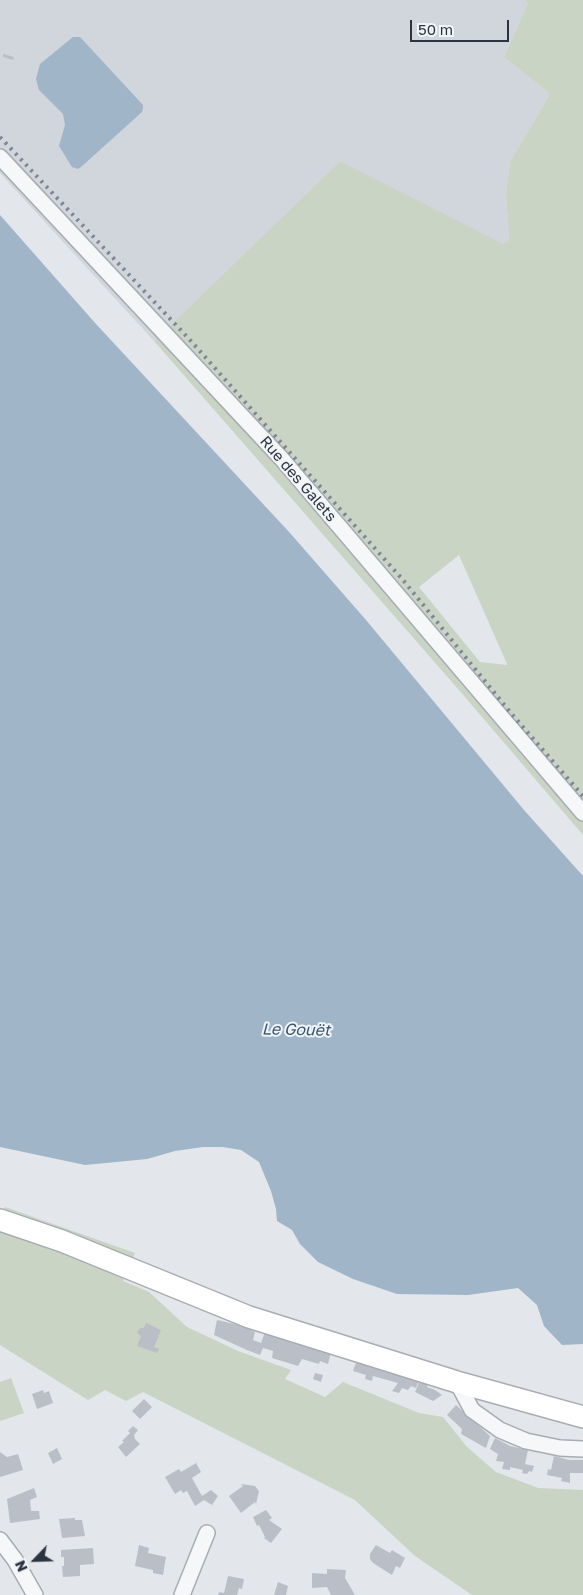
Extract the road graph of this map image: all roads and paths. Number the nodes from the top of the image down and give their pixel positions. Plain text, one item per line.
1 (0, 158) edge
2 (583, 813) edge
3 (0, 1220) edge
4 (457, 1382) junction
5 (583, 1417) edge
6 (583, 1449) edge
7 (207, 1534) dead end
8 (0, 1540) edge
9 (35, 1595) edge
10 (182, 1595) edge

1 - 2 street, Rue des Galets
3 - 4 street
4 - 5 street
4 - 6 street
7 - 10 street
8 - 9 street

